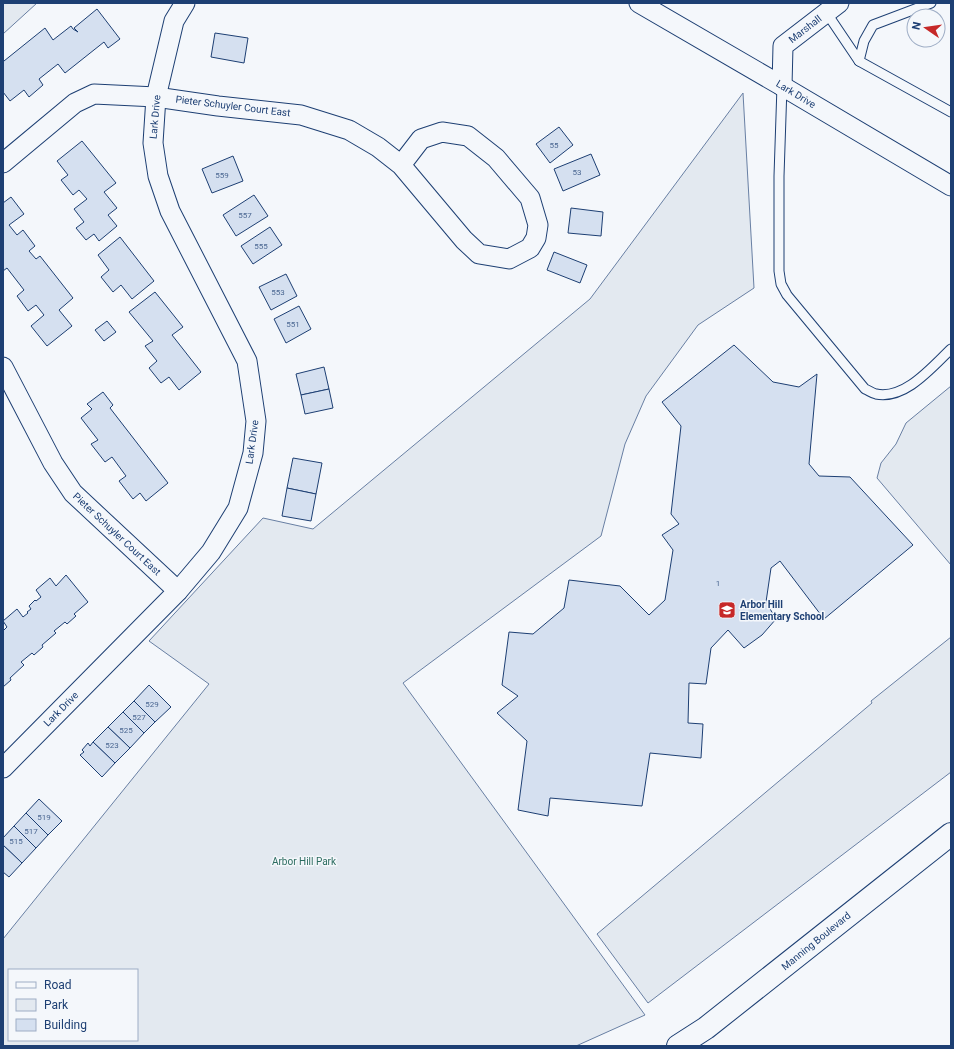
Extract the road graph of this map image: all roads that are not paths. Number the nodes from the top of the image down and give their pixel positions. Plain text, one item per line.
1 (186, 3) edge
2 (640, 3) edge
3 (931, 3) edge
4 (833, 8) edge
5 (859, 61) junction
6 (782, 86) junction
7 (156, 96) junction
8 (951, 112) edge
9 (3, 163) edge
10 (401, 165) junction
11 (951, 186) edge
12 (951, 350) edge
13 (3, 367) edge
14 (178, 591) junction
15 (3, 768) edge
16 (951, 834) edge
17 (678, 1046) edge

1 - 7 street, Lark Drive
2 - 6 street, Lark Drive
3 - 5 lane
4 - 5 lane
4 - 6 street, Marshall
5 - 8 lane
6 - 11 street, Lark Drive
6 - 12 lane
7 - 9 street, Pieter Schuyler Court East
7 - 10 street, Pieter Schuyler Court East
7 - 14 street, Lark Drive
10 - 10 street, Pieter Schuyler Court East
13 - 14 street, Pieter Schuyler Court East
14 - 15 street, Lark Drive
16 - 17 street, Manning Boulevard

